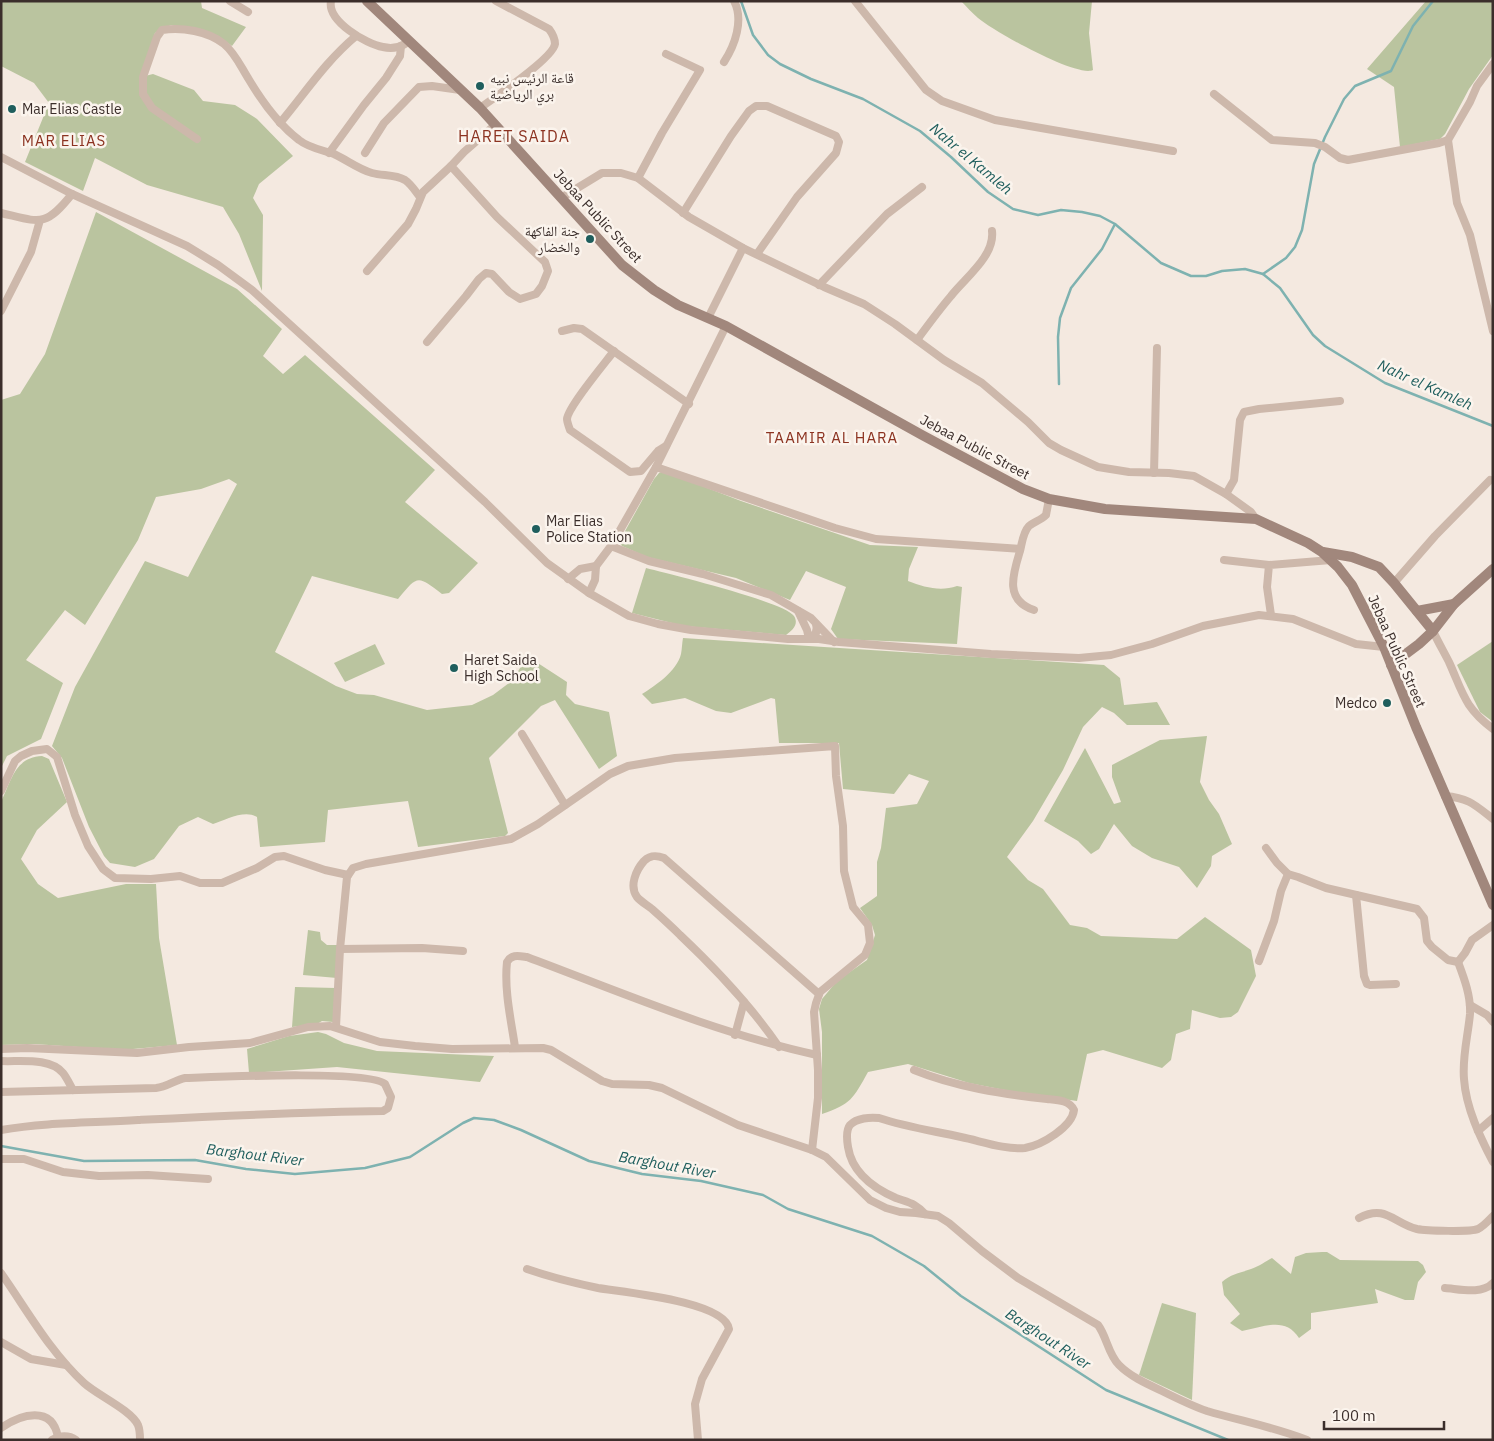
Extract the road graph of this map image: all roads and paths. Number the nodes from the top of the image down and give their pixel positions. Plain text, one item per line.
1 (230, 1) edge
2 (331, 1) edge
3 (367, 1) edge
4 (496, 1) edge
5 (734, 1) edge
6 (855, 1) edge
7 (248, 12) dead end
8 (356, 36) junction
9 (405, 44) junction
10 (666, 54) dead end
11 (724, 62) dead end
12 (1493, 64) edge
13 (460, 90) junction
14 (1214, 94) dead end
15 (480, 108) junction
16 (280, 123) junction
17 (495, 125) junction
18 (197, 139) dead end
19 (1448, 140) junction
20 (1173, 151) dead end
21 (329, 153) junction
22 (365, 153) dead end
23 (1, 157) edge
24 (451, 166) junction
25 (638, 178) junction
26 (922, 187) dead end
27 (72, 194) junction
28 (420, 197) junction
29 (561, 198) junction
30 (1, 213) edge
31 (683, 213) junction
32 (40, 220) junction
33 (992, 231) dead end
34 (743, 248) junction
35 (757, 254) junction
36 (367, 270) dead end
37 (819, 285) junction
38 (1, 311) edge
39 (708, 318) junction
40 (726, 326) junction
41 (562, 331) dead end
42 (1493, 331) edge
43 (917, 340) junction
44 (426, 342) dead end
45 (1157, 348) dead end
46 (614, 351) junction
47 (1340, 401) dead end
48 (689, 404) junction
49 (666, 446) junction
50 (656, 468) junction
51 (1154, 473) junction
52 (1490, 480) dead end
53 (1226, 494) junction
54 (1049, 499) junction
55 (1256, 519) junction
56 (611, 546) junction
57 (1020, 549) junction
58 (1322, 552) junction
59 (1224, 560) dead end
60 (1331, 560) junction
61 (1269, 565) junction
62 (596, 566) junction
63 (1493, 569) edge
64 (568, 579) junction
65 (1394, 583) junction
66 (589, 593) junction
67 (1454, 604) junction
68 (1034, 610) dead end
69 (798, 611) junction
70 (1417, 611) junction
71 (1271, 615) junction
72 (804, 623) junction
73 (816, 624) junction
74 (1433, 631) junction
75 (794, 639) junction
76 (809, 639) junction
77 (834, 642) junction
78 (1384, 647) junction
79 (1391, 665) junction
80 (1493, 729) edge
81 (522, 734) dead end
82 (1, 790) edge
83 (1445, 796) junction
84 (565, 805) junction
85 (1493, 819) edge
86 (1266, 848) dead end
87 (1288, 874) junction
88 (348, 875) junction
89 (1356, 895) junction
90 (1493, 905) edge
91 (1493, 925) edge
92 (340, 949) junction
93 (463, 951) dead end
94 (1259, 961) dead end
95 (1458, 962) junction
96 (1396, 984) dead end
97 (819, 994) junction
98 (744, 1002) junction
99 (1470, 1005) junction
100 (1493, 1022) edge
101 (336, 1027) junction
102 (735, 1034) junction
103 (515, 1047) junction
104 (779, 1047) junction
105 (1, 1049) edge
106 (817, 1055) junction
107 (1, 1061) edge
108 (914, 1070) dead end
109 (73, 1090) junction
110 (1, 1092) edge
111 (1493, 1118) edge
112 (1, 1130) edge
113 (1478, 1131) junction
114 (812, 1150) junction
115 (1, 1159) edge
116 (1493, 1162) edge
117 (208, 1179) dead end
118 (925, 1214) junction
119 (1493, 1216) edge
120 (1359, 1218) dead end
121 (527, 1269) dead end
122 (1, 1273) edge
123 (1493, 1283) edge
124 (1445, 1288) dead end
125 (1, 1342) edge
126 (67, 1365) junction
127 (1, 1428) edge
128 (55, 1438) edge
129 (76, 1440) edge
130 (140, 1440) edge
131 (698, 1440) edge
132 (1307, 1440) edge

1 - 7 street
2 - 8 street
3 - 9 main road, Jebaa Public Street
4 - 15 street
5 - 11 street
6 - 20 street
8 - 9 street
8 - 16 street
9 - 13 main road, Jebaa Public Street
9 - 21 street
10 - 25 street
12 - 19 street
13 - 15 main road, Jebaa Public Street
13 - 22 street
14 - 19 street
15 - 17 main road, Jebaa Public Street
16 - 18 street
16 - 21 street
17 - 24 street
17 - 29 main road, Jebaa Public Street
19 - 42 street
21 - 28 street
23 - 27 street
24 - 28 street
24 - 44 street
25 - 29 street
25 - 31 street
26 - 37 street
27 - 32 street
27 - 64 street
28 - 36 street
29 - 39 main road, Jebaa Public Street
30 - 32 street
31 - 34 street
31 - 35 street
32 - 38 street
33 - 43 street
34 - 35 street
34 - 39 street
35 - 37 street
37 - 43 street
39 - 40 main road, Jebaa Public Street
40 - 48 street
40 - 54 main road, Jebaa Public Street
41 - 46 street
43 - 51 street
45 - 51 street
46 - 48 street
46 - 49 street
47 - 53 street
48 - 49 street
49 - 50 street
50 - 56 street
50 - 57 street
51 - 53 street
52 - 65 street
53 - 55 street
54 - 55 main road, Jebaa Public Street
54 - 57 street
55 - 58 main road, Jebaa Public Street
56 - 62 street
56 - 69 street
57 - 68 street
58 - 60 main road, Jebaa Public Street
58 - 65 main road
59 - 61 street
60 - 61 street
60 - 78 main road, Jebaa Public Street
61 - 71 street
62 - 64 street
62 - 66 street
63 - 67 main road
64 - 66 street
65 - 70 main road
66 - 75 street
67 - 70 main road
67 - 74 main road
69 - 72 street
69 - 73 street
70 - 74 main road
71 - 77 street
71 - 78 street
72 - 75 street
72 - 76 street
73 - 76 street
73 - 77 street
74 - 79 main road
74 - 80 street
75 - 76 street
76 - 77 street
78 - 79 main road, Jebaa Public Street
79 - 83 main road, Jebaa Public Street
81 - 84 street
82 - 88 street
83 - 85 street
83 - 90 main road, Jebaa Public Street
84 - 88 street
84 - 97 street
86 - 87 street
87 - 89 street
87 - 94 street
88 - 92 street
89 - 95 street
89 - 96 street
91 - 95 street
92 - 93 street
92 - 101 street
95 - 99 street
97 - 98 street
97 - 106 street
98 - 102 street
98 - 104 street
99 - 100 street
99 - 113 street
101 - 103 street
101 - 105 street
102 - 103 street
102 - 104 street
103 - 114 street
104 - 106 street
106 - 114 street
107 - 109 street
108 - 118 street
109 - 110 street
109 - 112 street
111 - 113 street
113 - 116 street
114 - 118 street
115 - 117 street
118 - 132 street
119 - 120 street
121 - 131 street
122 - 126 street
123 - 124 street
125 - 126 street
126 - 130 street
127 - 128 street
128 - 129 street

